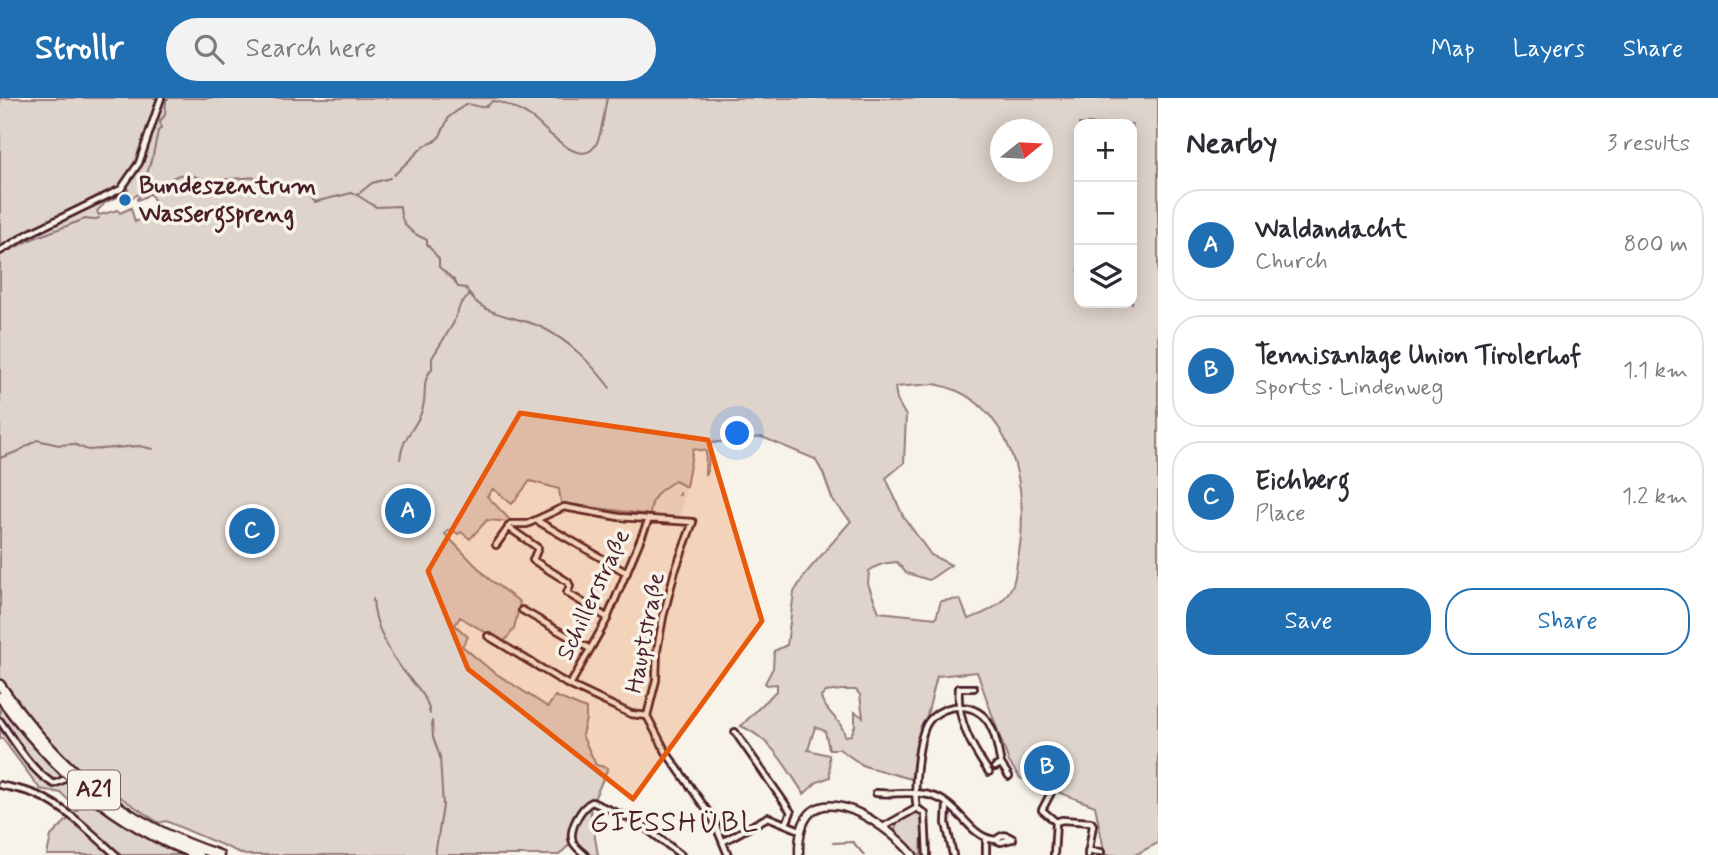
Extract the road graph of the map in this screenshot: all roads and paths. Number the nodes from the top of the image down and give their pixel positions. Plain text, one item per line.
1 (161, 98) edge
2 (0, 251) edge
3 (649, 518) junction
4 (536, 520) junction
5 (508, 527) junction
6 (496, 545) dead end
7 (627, 573) junction
8 (522, 610) dead end
9 (608, 618) junction
10 (488, 636) dead end
11 (590, 649) junction
12 (0, 685) edge
13 (570, 685) junction
14 (974, 688) dead end
15 (0, 698) edge
16 (960, 706) junction
17 (647, 716) junction
18 (0, 721) edge
19 (735, 732) dead end
20 (1001, 764) junction
21 (995, 767) dead end
22 (989, 772) dead end
23 (1009, 776) dead end
24 (63, 780) dead end
25 (1057, 781) dead end
26 (0, 785) edge
27 (876, 793) dead end
28 (915, 793) junction
29 (947, 804) junction
30 (917, 808) junction
31 (1056, 822) junction
32 (786, 824) junction
33 (883, 827) junction
34 (800, 830) junction
35 (986, 840) junction
36 (996, 840) dead end
37 (724, 841) junction
38 (1101, 852) dead end
39 (1088, 853) edge
40 (116, 855) edge
41 (198, 855) edge
42 (219, 855) edge
43 (585, 855) edge
44 (681, 855) edge
45 (728, 855) edge
46 (799, 855) edge
47 (914, 855) edge
48 (927, 855) edge
49 (953, 855) edge
50 (986, 855) edge
51 (1054, 855) edge

1 - 2 street
3 - 4 street
3 - 7 street, Schillerstraße
3 - 17 street, Hauptstraße
4 - 5 street
4 - 7 street
5 - 6 street
5 - 9 street
7 - 9 street, Schillerstraße
8 - 11 street
9 - 11 street, Schillerstraße
10 - 13 street
11 - 13 street, Schillerstraße
12 - 42 highway, A21
13 - 17 street
14 - 16 street
15 - 41 highway, A21
16 - 20 street
16 - 22 street
16 - 28 street
17 - 37 street, Hauptstraße
18 - 24 street
19 - 32 street
20 - 21 street
20 - 23 street
25 - 31 street
26 - 40 street
27 - 28 street
28 - 29 street
28 - 30 street
29 - 35 street
29 - 49 street
30 - 33 street
30 - 48 street
31 - 39 street
31 - 51 street
32 - 34 street
32 - 37 street
33 - 34 main road
33 - 47 main road
34 - 46 main road
35 - 36 street
35 - 50 street
37 - 45 street, Hauptstraße
38 - 39 street
43 - 44 street

